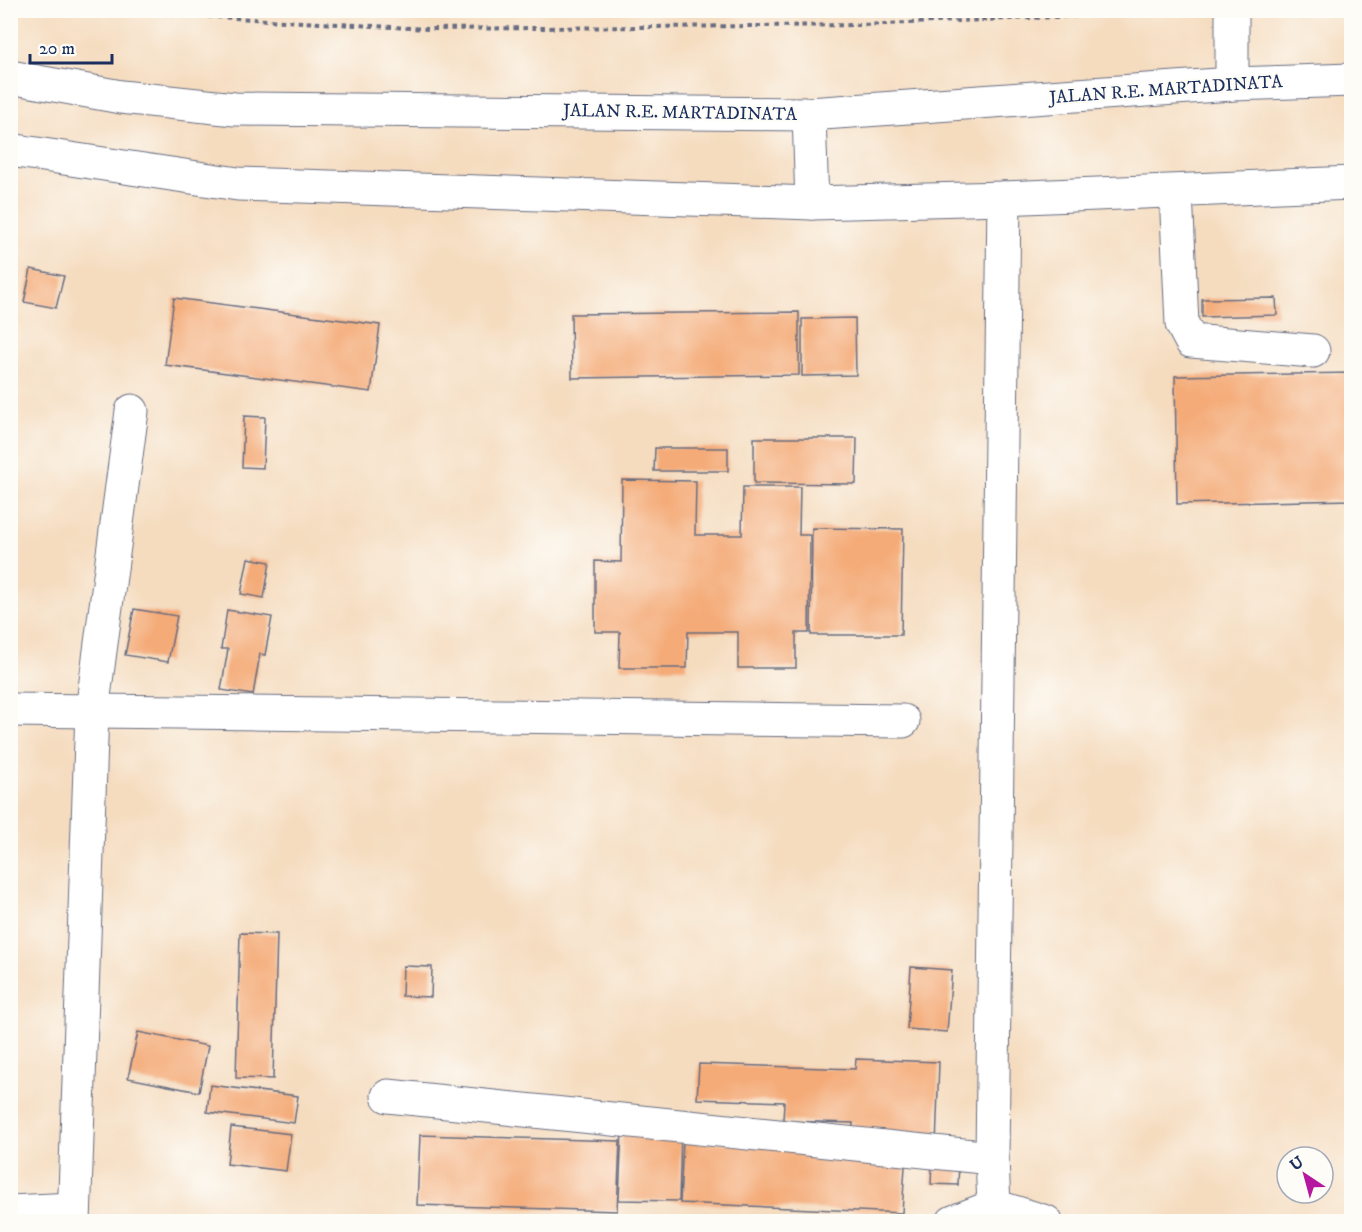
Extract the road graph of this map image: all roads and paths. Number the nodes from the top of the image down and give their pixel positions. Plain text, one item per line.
1 (91, 10) edge
2 (1218, 11) edge
3 (10, 77) edge
4 (1352, 80) edge
5 (1232, 84) junction
6 (809, 114) junction
7 (10, 150) edge
8 (1352, 183) edge
9 (1176, 192) junction
10 (1004, 198) junction
11 (812, 203) junction
12 (1313, 351) dead end
13 (132, 411) dead end
14 (10, 710) edge
15 (92, 711) junction
16 (903, 722) dead end
17 (388, 1096) dead end
18 (992, 1158) junction
19 (994, 1206) junction
20 (10, 1212) edge
21 (74, 1215) edge
22 (953, 1221) edge
23 (1046, 1221) edge

1 - 2 path
2 - 5 main road
3 - 6 main road, JALAN R.E. MARTADINATA
4 - 5 main road, JALAN R.E. MARTADINATA
5 - 6 main road, JALAN R.E. MARTADINATA
6 - 11 main road
7 - 11 main road
8 - 9 main road
9 - 10 main road
9 - 12 main road
10 - 11 main road
10 - 18 main road
13 - 15 main road
14 - 15 main road
15 - 16 main road
15 - 21 main road
17 - 18 main road
18 - 19 main road
19 - 22 main road
19 - 23 main road
20 - 21 main road

